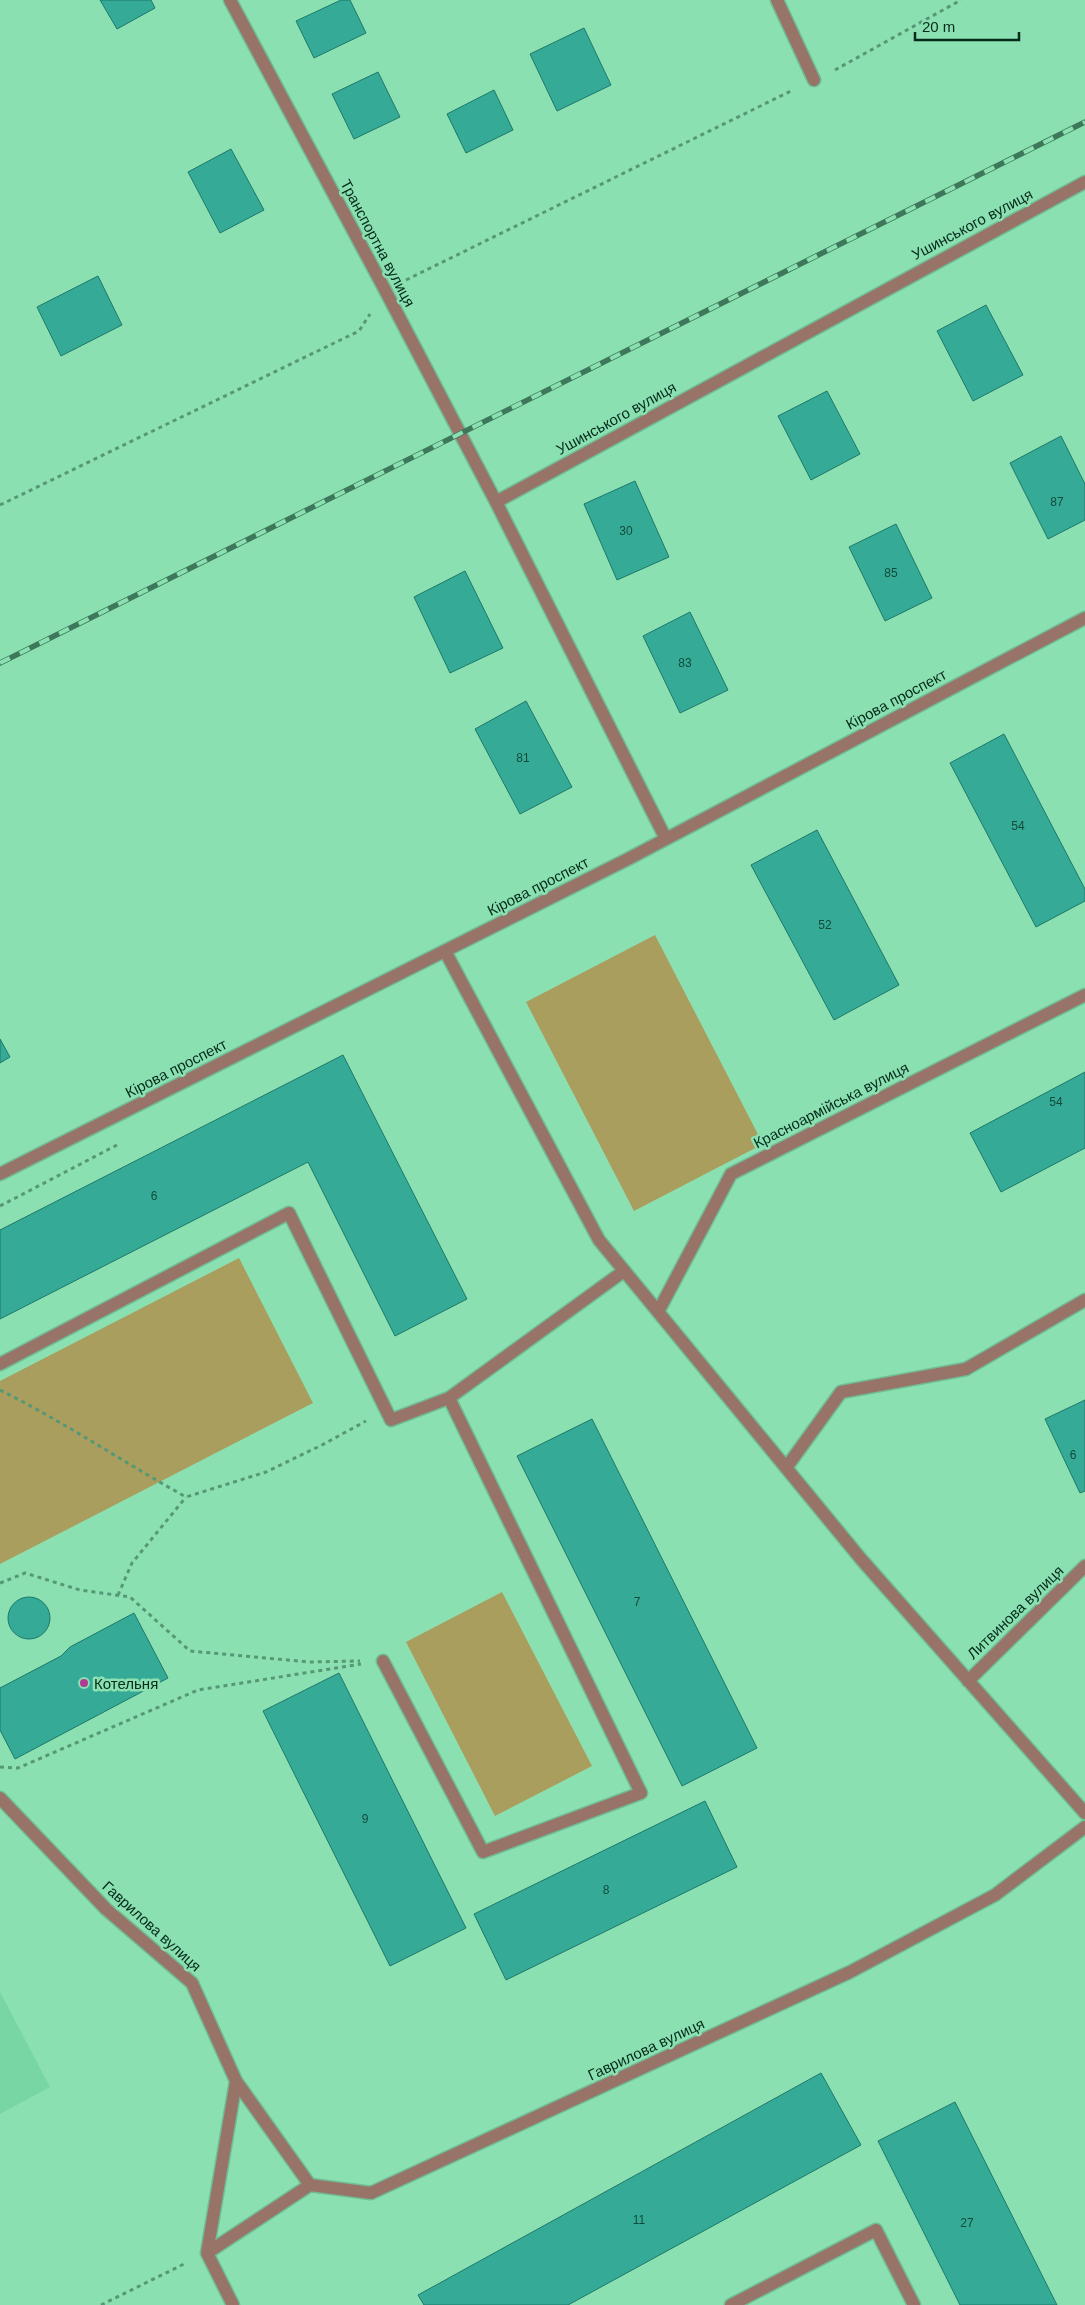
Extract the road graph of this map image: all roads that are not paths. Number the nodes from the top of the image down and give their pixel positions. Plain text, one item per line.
1 (230, 0) edge
2 (777, 0) edge
3 (814, 80) road end
4 (1085, 182) edge
5 (496, 502) junction
6 (1085, 618) edge
7 (666, 839) junction
8 (445, 951) junction
9 (1085, 995) edge
10 (0, 1174) edge
11 (624, 1271) junction
12 (1085, 1300) edge
13 (658, 1312) junction
14 (0, 1364) edge
15 (449, 1398) junction
16 (786, 1468) junction
17 (1085, 1566) edge
18 (384, 1661) road end
19 (968, 1681) junction
20 (0, 1798) edge
21 (1085, 1813) edge
22 (1085, 1827) edge
23 (236, 2081) junction
24 (310, 2185) junction
25 (207, 2253) junction
26 (233, 2305) edge
27 (731, 2305) edge
28 (914, 2305) edge

1 - 5 street, Транспортна вулиця
2 - 3 street
4 - 5 street, Ушинського вулиця
5 - 7 street
6 - 7 street, Кірова проспект
7 - 8 street, Кірова проспект
8 - 10 street, Кірова проспект
8 - 11 street
9 - 13 street, Красноармійська вулиця
11 - 13 street
11 - 15 street
12 - 16 street
13 - 16 street
14 - 15 street
15 - 18 street
16 - 19 street
17 - 19 street, Литвинова вулиця
19 - 21 street
20 - 23 street, Гаврилова вулиця
22 - 24 street, Гаврилова вулиця
23 - 24 street, Гаврилова вулиця
23 - 25 street
24 - 25 street
25 - 26 street
27 - 28 street

